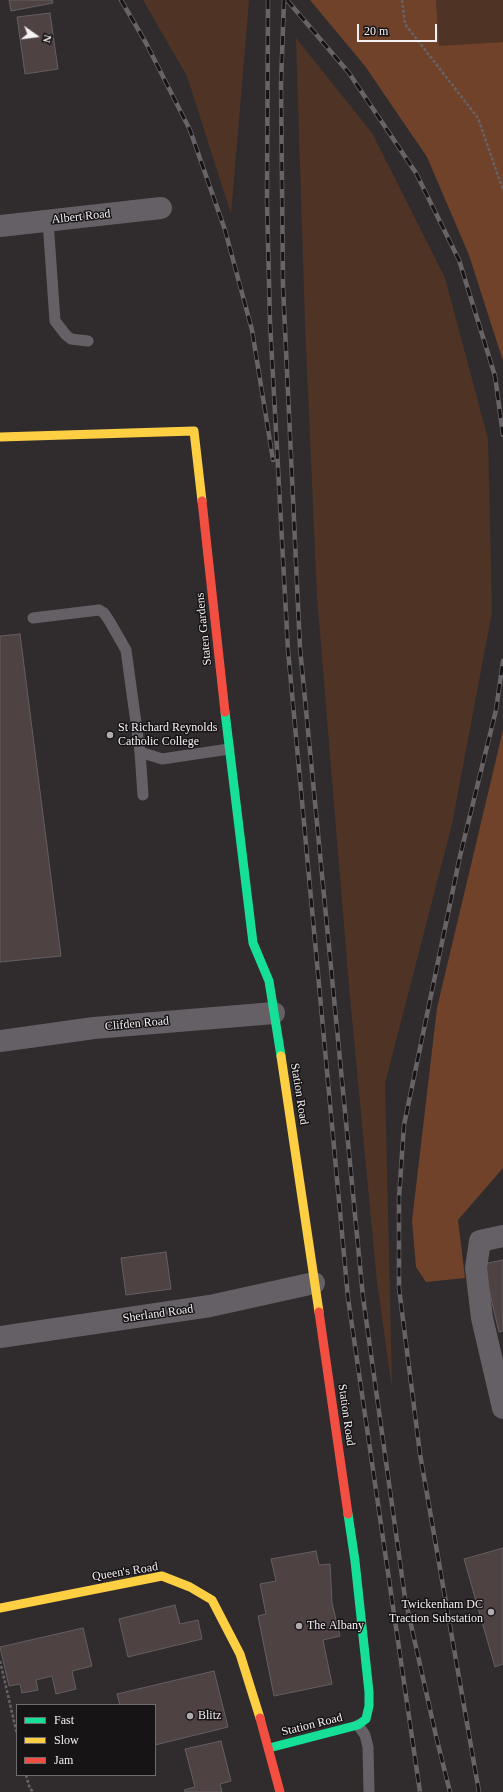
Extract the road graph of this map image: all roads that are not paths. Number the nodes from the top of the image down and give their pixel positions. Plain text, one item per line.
1 (161, 208) dead end
2 (48, 221) junction
3 (0, 226) edge
4 (88, 341) dead end
5 (0, 436) edge
6 (33, 618) dead end
7 (229, 749) junction
8 (140, 752) junction
9 (143, 794) dead end
10 (274, 1013) junction
11 (0, 1041) edge
12 (503, 1236) edge
13 (314, 1283) junction
14 (0, 1337) edge
15 (503, 1408) edge
16 (0, 1608) edge
17 (358, 1725) junction
18 (269, 1748) junction
19 (280, 1792) edge
20 (369, 1792) edge

1 - 2 street, Albert Road
2 - 3 street, Albert Road
2 - 4 lane
5 - 7 street, Staten Gardens
6 - 8 lane
7 - 8 lane
7 - 10 street, Staten Gardens
8 - 9 lane
10 - 11 street, Clifden Road
10 - 13 street, Station Road
12 - 15 street
13 - 14 street, Sherland Road
13 - 17 street, Station Road
16 - 18 street, Queen's Road
17 - 18 street, Station Road
17 - 20 lane
18 - 19 street, Queen's Road

